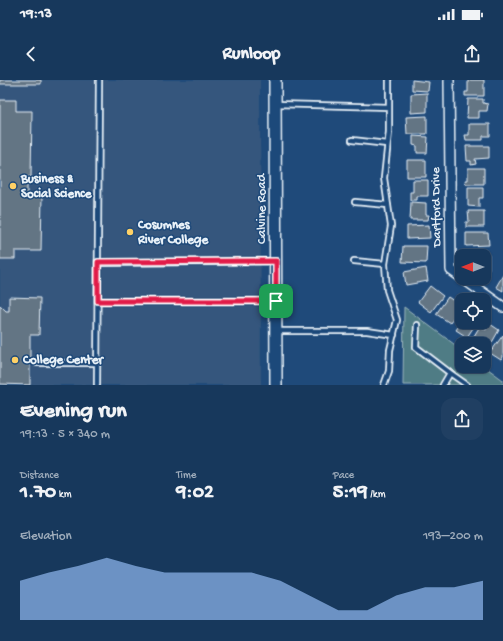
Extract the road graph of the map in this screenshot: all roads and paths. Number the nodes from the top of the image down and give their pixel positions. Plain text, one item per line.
1 (99, 80) edge
2 (275, 80) edge
3 (389, 80) edge
4 (449, 80) edge
5 (275, 104) junction
6 (389, 107) junction
7 (352, 140) dead end
8 (387, 144) junction
9 (355, 202) dead end
10 (388, 205) junction
11 (276, 261) junction
12 (354, 261) dead end
13 (98, 262) junction
14 (385, 264) junction
15 (98, 301) junction
16 (276, 301) junction
17 (503, 307) edge
18 (417, 324) dead end
19 (276, 331) junction
20 (394, 335) junction
21 (37, 363) dead end
22 (97, 363) junction
23 (450, 373) junction
24 (97, 385) edge
25 (276, 385) edge
26 (384, 385) edge
27 (443, 385) edge
28 (467, 385) edge

1 - 13 lane
2 - 5 street, Calvine Road
3 - 6 lane
4 - 17 street, Dartford Drive
5 - 6 lane
5 - 11 street, Calvine Road
6 - 8 lane
7 - 8 lane
8 - 10 lane
9 - 10 lane
10 - 14 lane
11 - 13 lane
11 - 16 street, Calvine Road
12 - 14 lane
13 - 15 lane
14 - 20 lane
15 - 16 lane
15 - 22 lane
16 - 19 street, Calvine Road
18 - 23 lane
19 - 20 lane
19 - 25 street, Calvine Road
20 - 26 lane
21 - 22 lane
22 - 24 lane
23 - 27 lane
23 - 28 lane

